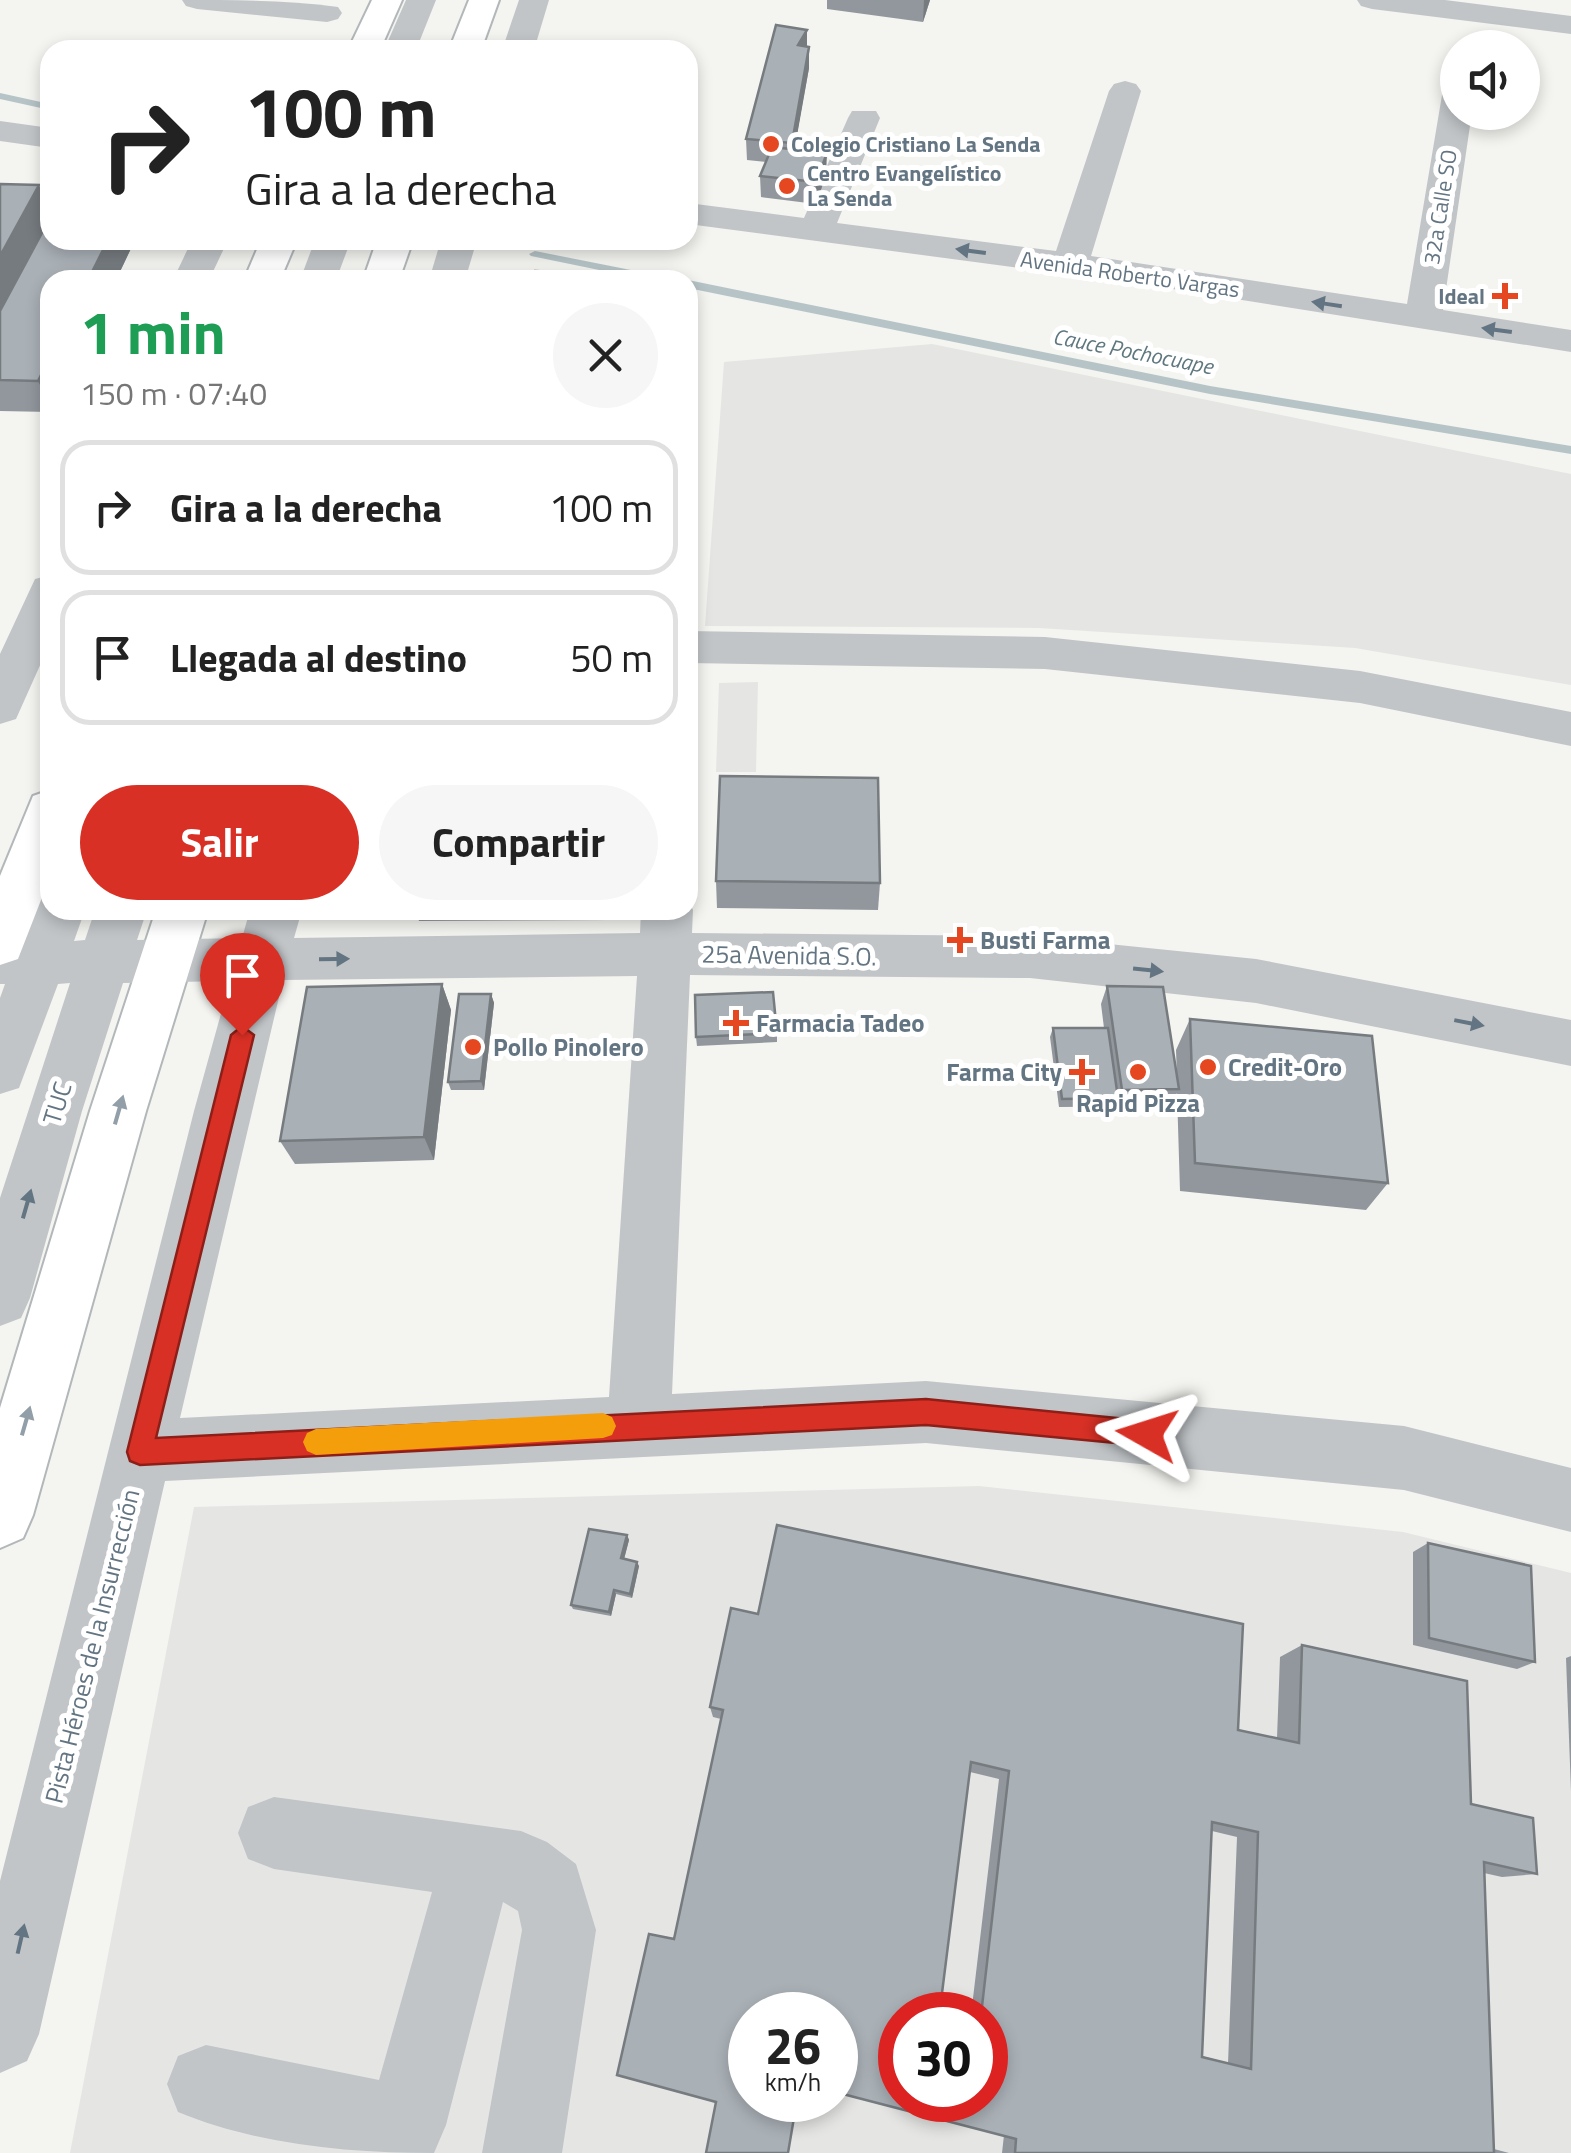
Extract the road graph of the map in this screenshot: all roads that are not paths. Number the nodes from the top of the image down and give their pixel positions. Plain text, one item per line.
1 (197, 0) edge
2 (387, 0) edge
3 (422, 0) edge
4 (441, 0) edge
5 (484, 0) edge
6 (534, 0) edge
7 (1372, 0) edge
8 (1472, 6) edge
9 (325, 17) edge
10 (1571, 25) edge
11 (369, 40) edge
12 (404, 40) edge
13 (424, 40) edge
14 (469, 40) edge
15 (521, 40) edge
16 (1125, 90) dead end
17 (864, 118) dead end
18 (1453, 130) edge
19 (0, 131) edge
20 (40, 137) edge
21 (698, 215) edge
22 (820, 222) dead end
23 (1070, 264) junction
24 (1423, 319) junction
25 (1571, 340) edge
26 (40, 613) edge
27 (698, 648) edge
28 (0, 707) edge
29 (1571, 729) edge
30 (40, 849) edge
31 (49, 920) edge
32 (117, 920) edge
33 (667, 932) edge
34 (174, 935) edge
35 (269, 935) edge
36 (13, 956) edge
37 (103, 961) junction
38 (1571, 1043) edge
39 (0, 1072) edge
40 (0, 1298) edge
41 (640, 1424) junction
42 (140, 1452) junction
43 (1571, 1500) edge
44 (0, 1515) edge
45 (274, 1833) dead end
46 (477, 1863) junction
47 (0, 2034) edge
48 (206, 2084) dead end
49 (401, 2139) edge
50 (522, 2153) edge

1 - 9 street
2 - 11 main road
3 - 12 street
4 - 13 street
5 - 14 main road
6 - 15 street
7 - 8 street
8 - 10 street
16 - 23 street
17 - 22 street
18 - 24 street, 32a Calle SO
19 - 20 street
23 -> 21 street, Avenida Roberto Vargas
24 -> 23 street, Avenida Roberto Vargas
25 -> 24 street, Avenida Roberto Vargas
26 - 28 street
27 - 29 street
30 - 36 main road
31 - 36 street
32 - 37 street, TUC
35 -> 33 street, 25a Avenida S.O.
33 -> 38 street, 25a Avenida S.O.
33 - 41 street
34 - 35 street, 25a Avenida S.O.
34 - 37 street, 25a Avenida S.O.
44 -> 34 main road
35 - 42 street, Pista Héroes de la Insurrección
36 - 37 street, 25a Avenida S.O.
36 - 39 street
40 -> 37 street, TUC
41 - 42 street
41 - 43 street
47 -> 42 street, Pista Héroes de la Insurrección
45 - 46 street
46 - 49 street
46 - 50 street
48 - 49 street

